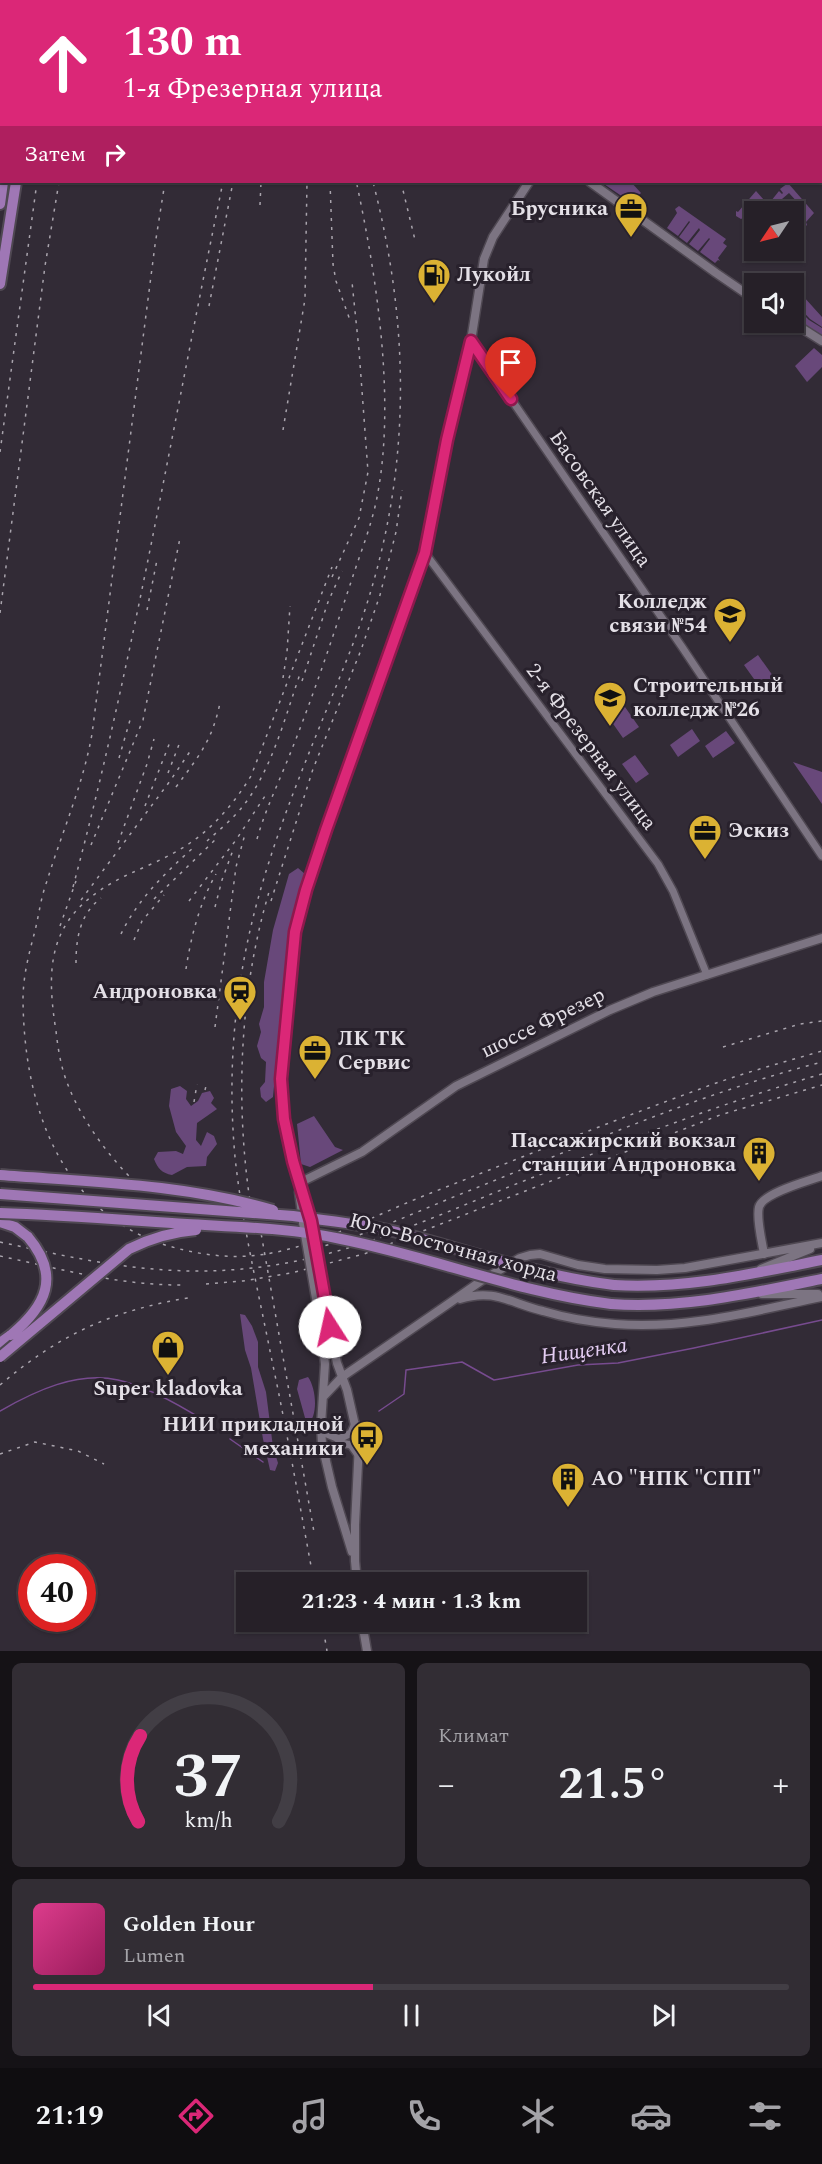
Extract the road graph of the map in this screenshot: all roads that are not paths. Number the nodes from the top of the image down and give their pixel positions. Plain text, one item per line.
1 (3, 183) edge
2 (14, 183) edge
3 (14, 183) edge
4 (528, 183) edge
5 (591, 183) edge
6 (0, 204) edge
7 (0, 266) edge
8 (0, 284) edge
9 (744, 292) edge
10 (804, 330) edge
11 (471, 341) junction
12 (822, 341) edge
13 (425, 553) junction
14 (822, 856) edge
15 (822, 939) edge
16 (707, 975) junction
17 (0, 1175) edge
18 (822, 1176) edge
19 (299, 1183) junction
20 (0, 1194) edge
21 (0, 1213) edge
22 (302, 1220) junction
23 (0, 1222) edge
24 (229, 1227) junction
25 (822, 1243) edge
26 (764, 1254) junction
27 (822, 1260) edge
28 (507, 1266) junction
29 (748, 1275) junction
30 (822, 1280) edge
31 (743, 1294) junction
32 (822, 1295) edge
33 (511, 1301) junction
34 (451, 1302) junction
35 (322, 1309) junction
36 (0, 1343) edge
37 (0, 1357) edge
38 (342, 1377) junction
39 (323, 1397) junction
40 (356, 1422) junction
41 (321, 1425) junction
42 (359, 1458) junction
43 (325, 1462) junction
44 (355, 1561) junction
45 (356, 1572) edge
46 (364, 1632) edge
47 (367, 1651) edge

1 - 6 main road
2 - 7 street
3 - 8 main road
4 - 11 street
5 - 9 street
10 - 12 street
11 - 13 street
11 - 14 street, Басовская улица
13 - 16 street, 2-я Фрезерная улица
13 - 19 street
15 - 16 street, шоссе Фрезер
16 - 19 street, шоссе Фрезер
17 - 22 main road, bridge
18 - 26 street
19 - 22 street
20 - 22 main road, Юго-Восточная хорда, bridge
21 - 24 main road, Юго-Восточная хорда, bridge
22 - 29 main road, Юго-Восточная хорда, bridge
22 - 35 street, bridge
23 - 36 main road, bridge
24 - 31 main road, Юго-Восточная хорда, bridge
24 - 37 main road, bridge
25 - 26 street
25 - 29 street
26 - 28 street
27 - 29 main road, Юго-Восточная хорда
28 - 33 street
28 - 34 street
30 - 31 main road, Юго-Восточная хорда
31 - 32 street
32 - 33 street
33 - 34 street
34 - 38 street
35 - 38 street
35 - 39 street
38 - 39 street
38 - 40 street
39 - 41 street
40 - 41 street
40 - 42 street
41 - 43 street
42 - 43 street
42 - 44 street
43 - 44 street
44 - 45 street
46 - 47 street

